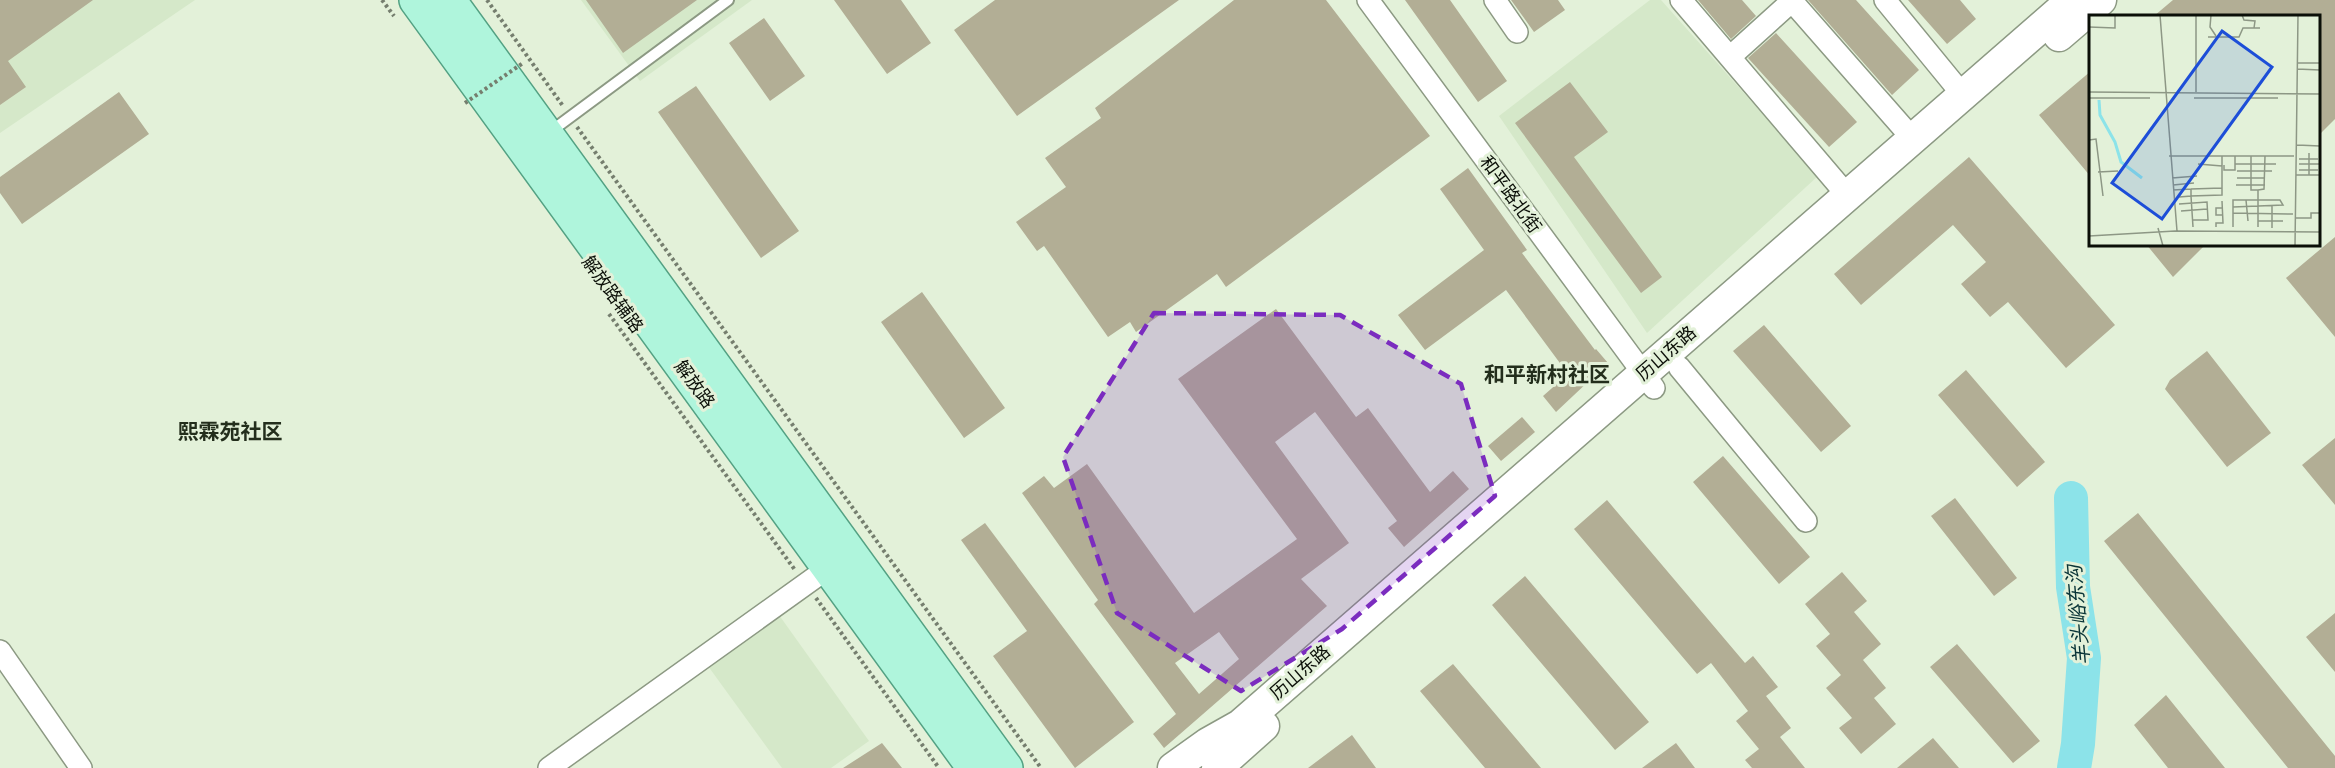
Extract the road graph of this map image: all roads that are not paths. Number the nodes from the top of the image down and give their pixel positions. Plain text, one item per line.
1 (448, 0) edge
2 (465, 0) edge
3 (729, 0) edge
4 (1368, 0) edge
5 (1495, 0) edge
6 (1681, 0) edge
7 (1885, 0) edge
8 (2072, 0) edge
9 (2101, 0) edge
10 (1792, 1) edge
11 (403, 6) edge
12 (1517, 32) dead end
13 (1730, 57) junction
14 (1962, 94) junction
15 (564, 121) junction
16 (1912, 138) junction
17 (1847, 195) junction
18 (1679, 367) junction
19 (1648, 381) junction
20 (1806, 521) dead end
21 (814, 584) junction
22 (869, 584) junction
23 (0, 651) edge
24 (81, 768) edge
25 (549, 768) edge
26 (974, 768) edge
27 (1006, 768) edge
28 (1173, 768) edge
29 (1217, 768) edge

1 - 22 main road, 解放路
2 - 15 street
3 - 15 lane
4 - 19 street, 和平路北街
5 - 12 street
6 - 13 street
7 - 14 street
8 - 14 street, 历山东路
9 - 18 street, 历山东路
10 - 13 street
10 - 16 street
11 - 21 street, 解放路辅路
11 - 22 main road, 解放路
13 - 17 street
14 - 16 street, 历山东路
15 - 22 street
16 - 17 street, 历山东路
17 - 19 street, 历山东路
18 - 19 street, 历山东路
18 - 20 street
19 - 28 street, 历山东路
19 - 29 street, 历山东路
21 - 22 main road
21 - 25 street
22 - 26 main road, 解放路
22 - 27 main road, 解放路
23 - 24 street

